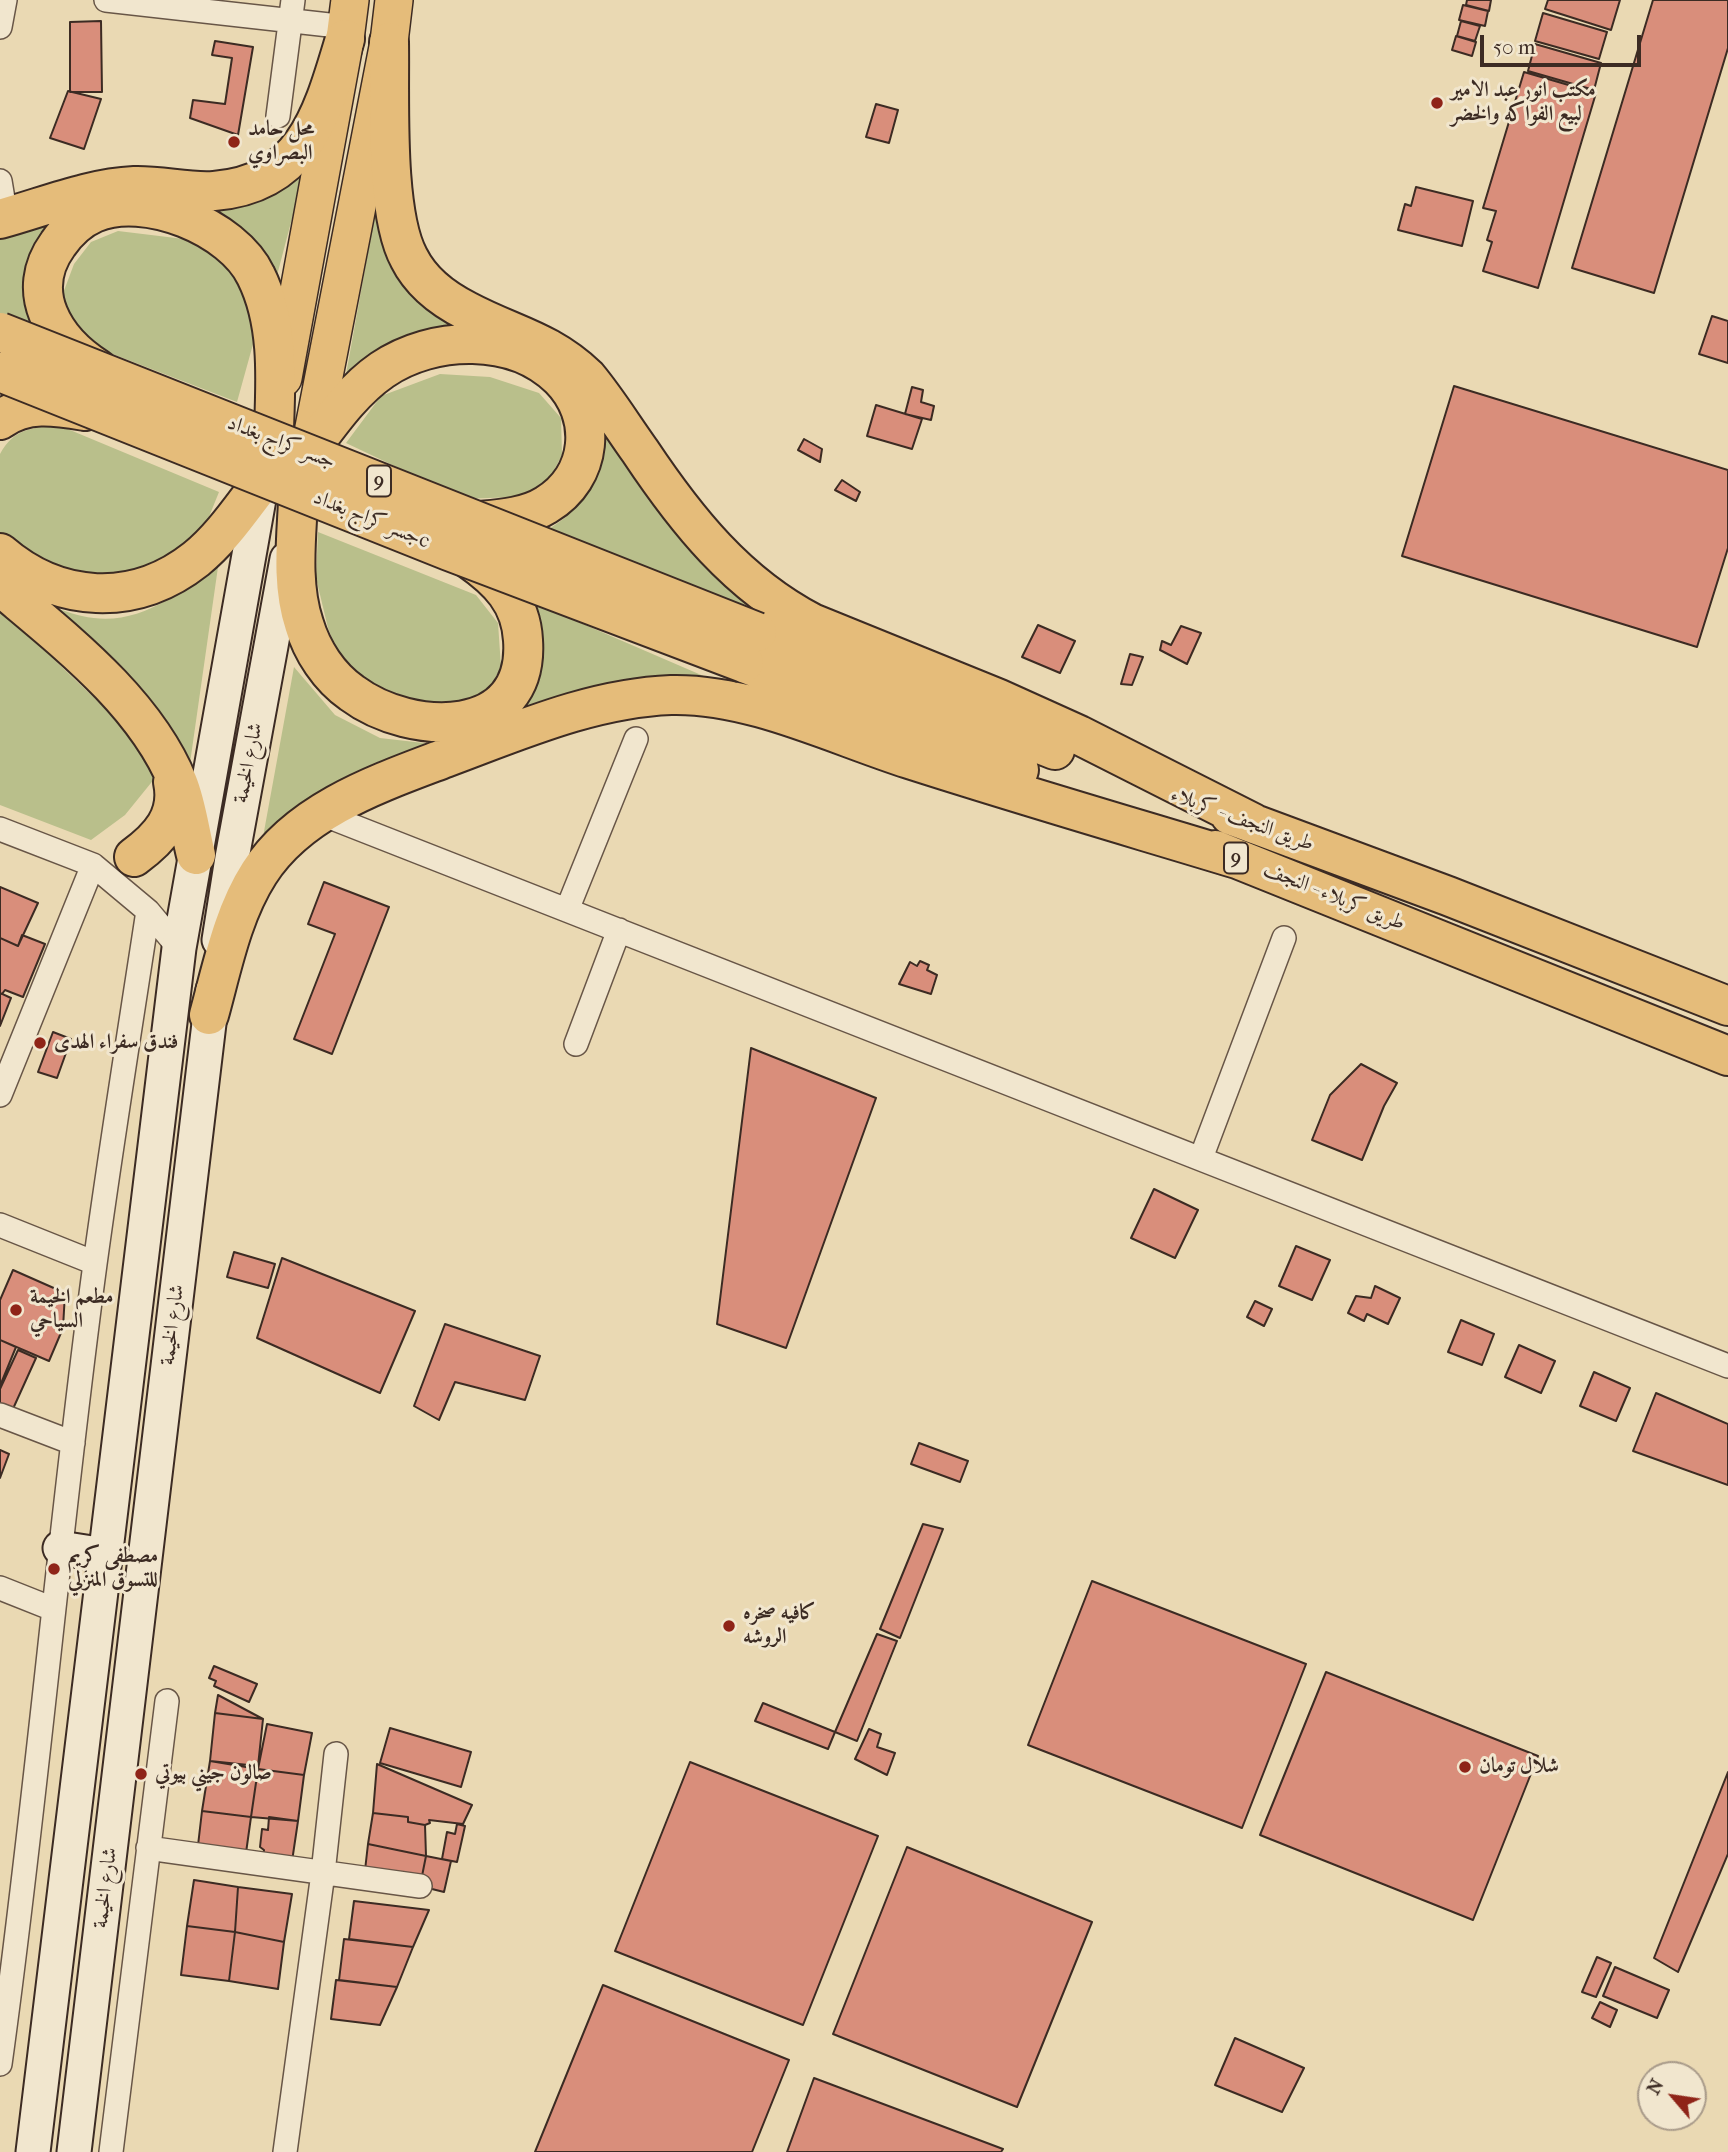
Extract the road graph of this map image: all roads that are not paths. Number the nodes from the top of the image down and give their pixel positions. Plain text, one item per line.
1 (5, 0) edge
2 (106, 0) edge
3 (394, 0) edge
4 (187, 4) edge
5 (292, 10) edge
6 (348, 22) edge
7 (0, 27) edge
8 (389, 42) junction
9 (278, 116) dead end
10 (2, 206) edge
11 (0, 332) edge
12 (0, 372) edge
13 (114, 398) junction
14 (0, 420) edge
15 (274, 428) junction
16 (311, 448) junction
17 (262, 482) junction
18 (298, 502) junction
19 (480, 521) junction
20 (0, 552) edge
21 (467, 557) junction
22 (0, 586) edge
23 (750, 648) junction
24 (636, 738) dead end
25 (168, 762) junction
26 (322, 814) junction
27 (1253, 823) junction
28 (0, 829) edge
29 (192, 839) junction
30 (134, 857) junction
31 (1237, 859) junction
32 (93, 865) junction
33 (567, 910) junction
34 (148, 911) junction
35 (619, 930) junction
36 (1284, 938) dead end
37 (179, 948) junction
38 (1728, 1006) edge
39 (209, 1015) junction
40 (576, 1044) dead end
41 (1728, 1056) edge
42 (0, 1095) edge
43 (1201, 1158) junction
44 (0, 1225) edge
45 (95, 1263) junction
46 (1728, 1366) edge
47 (0, 1415) edge
48 (73, 1443) junction
49 (60, 1548) junction
50 (105, 1555) junction
51 (0, 1588) edge
52 (53, 1609) junction
53 (96, 1634) junction
54 (136, 1641) junction
55 (167, 1701) dead end
56 (336, 1754) dead end
57 (80, 1762) junction
58 (120, 1766) junction
59 (148, 1848) junction
60 (323, 1873) junction
61 (419, 1886) dead end
62 (8, 1939) edge
63 (0, 2064) edge
64 (33, 2152) edge
65 (74, 2152) edge
66 (111, 2152) edge
67 (285, 2152) edge

1 - 7 street
2 - 4 street
3 - 8 main road
4 - 5 street
5 - 6 street
5 - 9 street
6 - 10 highway
6 - 15 main road
8 - 16 main road
8 - 27 highway
11 - 13 highway, جسر كراج بغداد / 9, bridge
12 - 13 highway, جسر كراج بغدادc / 9, bridge
13 - 14 highway, bridge
13 - 15 highway, bridge
13 - 19 highway, جسر كراج بغداد / 9, bridge
13 - 21 highway, جسر كراج بغدادc / 9, bridge
15 - 17 main road
16 - 18 main road
16 - 19 highway
17 - 20 highway
17 - 29 street, شارع الخيمة
18 - 21 highway, bridge
18 - 39 street, شارع الخيمة
19 - 23 highway, جسر كراج بغداد / 9, bridge
21 - 23 highway, جسر كراج بغدادc / 9, bridge
22 - 25 highway
23 - 27 highway, طريق النجف - کربلاء / 9
23 - 31 highway, طريق کربلاء - النجف / 9
24 - 33 street
25 - 29 highway
25 - 30 highway
26 - 31 highway
26 - 33 street
26 - 39 highway
27 - 38 highway, طريق النجف - کربلاء / 9
28 - 32 street
29 - 30 street
29 - 37 street, شارع الخيمة
30 - 32 street
31 - 41 highway, طريق کربلاء - النجف / 9
32 - 34 street
32 - 42 street
33 - 35 street
34 - 37 street
34 - 45 street
35 - 40 street
35 - 43 street
36 - 43 street
37 - 50 street, شارع الخيمة
39 - 54 street, شارع الخيمة
43 - 46 street
44 - 45 street
45 - 48 street
47 - 48 street
48 - 49 street
49 - 50 street
49 - 52 street
50 - 53 street, شارع الخيمة
51 - 52 street
52 - 62 street
53 - 54 street
53 - 57 street, شارع الخيمة
54 - 58 street, شارع الخيمة
55 - 59 street
56 - 60 street
57 - 58 street
57 - 64 street, شارع الخيمة
58 - 65 street, شارع الخيمة
59 - 60 street
59 - 66 street
60 - 61 street
60 - 67 street
62 - 63 street

